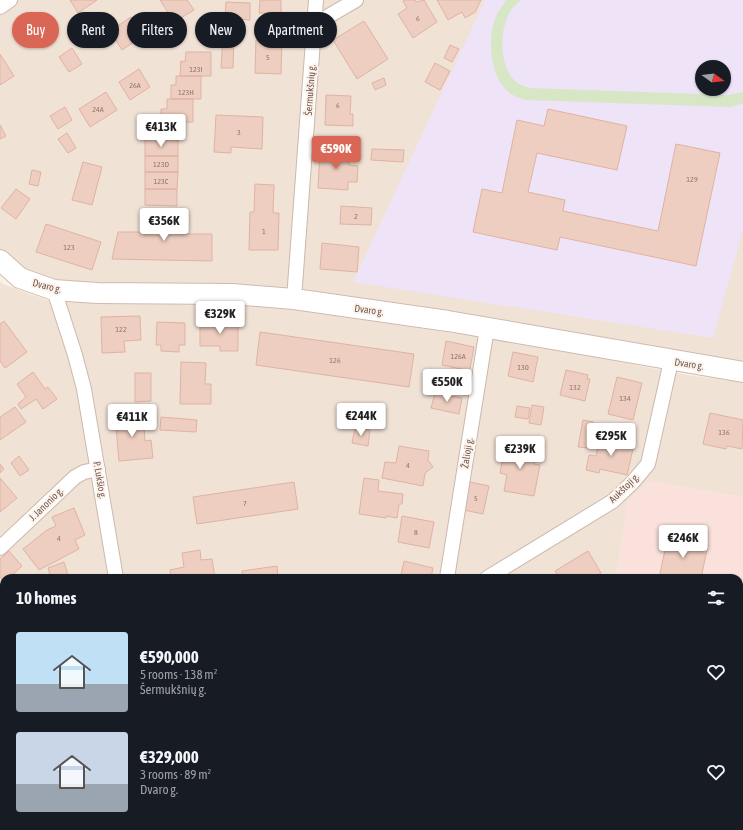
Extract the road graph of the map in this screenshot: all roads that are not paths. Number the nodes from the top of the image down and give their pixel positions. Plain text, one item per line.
1 (10, 0) edge
2 (316, 0) edge
3 (356, 0) edge
4 (0, 7) edge
5 (316, 12) edge
6 (336, 12) edge
7 (313, 48) edge
8 (0, 260) edge
9 (54, 290) junction
10 (294, 299) junction
11 (487, 328) junction
12 (671, 361) junction
13 (743, 372) edge
14 (98, 470) junction
15 (0, 548) edge
16 (115, 574) edge
17 (448, 574) edge
18 (494, 574) edge

1 - 4 street
2 - 5 street, Šermukšnių g.
3 - 6 street
7 - 10 street, Šermukšnių g.
8 - 9 main road, Dvaro g.
9 - 10 main road, Dvaro g.
9 - 14 street, P. Lukšio g.
10 - 11 main road, Dvaro g.
11 - 12 main road, Dvaro g.
11 - 17 street, Žalioji g.
12 - 13 main road, Dvaro g.
12 - 18 street, Aukštoji g.
14 - 15 street, J. Janonio g.
14 - 16 street, P. Lukšio g.

